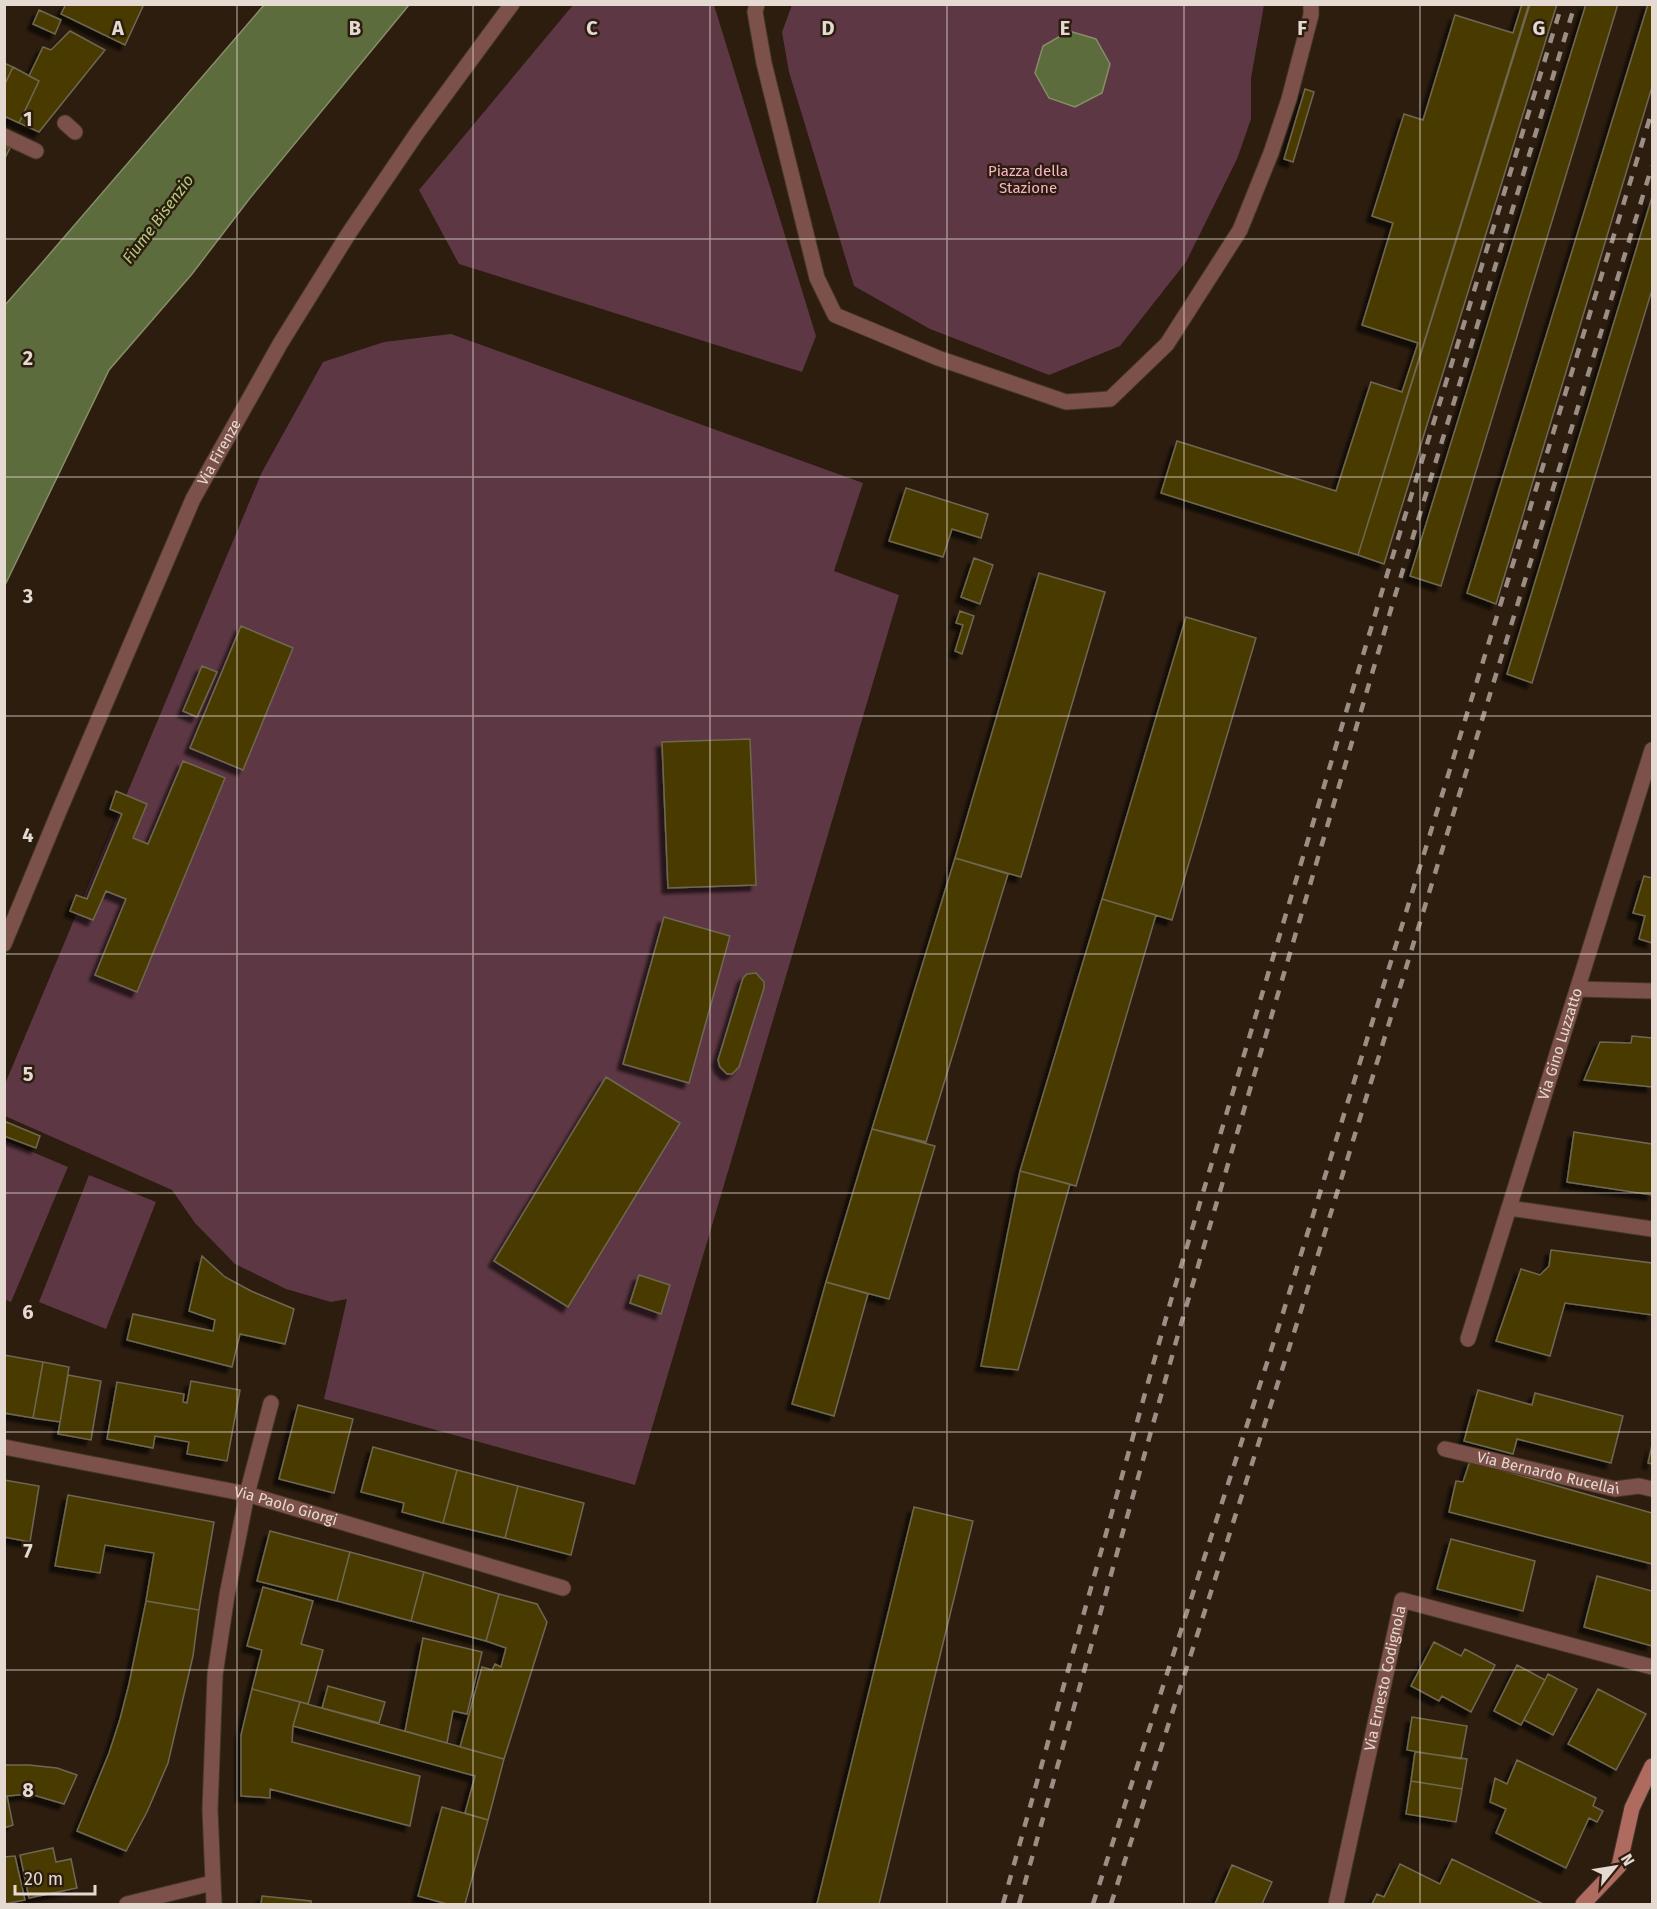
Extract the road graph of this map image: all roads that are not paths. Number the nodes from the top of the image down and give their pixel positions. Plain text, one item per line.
1 (512, 4) edge
2 (1311, 4) edge
3 (753, 7) edge
4 (4, 136) edge
5 (36, 151) dead end
6 (1653, 750) edge
7 (4, 944) edge
8 (1578, 989) junction
9 (1653, 991) edge
10 (1509, 1208) junction
11 (1653, 1229) edge
12 (1468, 1339) dead end
13 (271, 1403) dead end
14 (4, 1447) edge
15 (1445, 1449) dead end
16 (1653, 1489) edge
17 (247, 1494) junction
18 (563, 1587) dead end
19 (1653, 1667) edge
20 (1653, 1766) edge
21 (212, 1883) junction
22 (127, 1905) edge
23 (214, 1905) edge
24 (1336, 1905) edge
25 (1583, 1905) edge

1 - 7 street, Via Firenze
2 - 3 street
4 - 5 street
6 - 8 street, Via Gino Luzzatto
8 - 9 street
8 - 10 street, Via Gino Luzzatto
10 - 11 street
10 - 12 street, Via Gino Luzzatto
13 - 17 street
14 - 17 street, Via Paolo Giorgi
15 - 16 street, Via Bernardo Rucellai
17 - 18 street, Via Paolo Giorgi
17 - 21 street
19 - 24 street, Via Ernesto Codignola
20 - 25 main road
21 - 22 street
21 - 23 street

